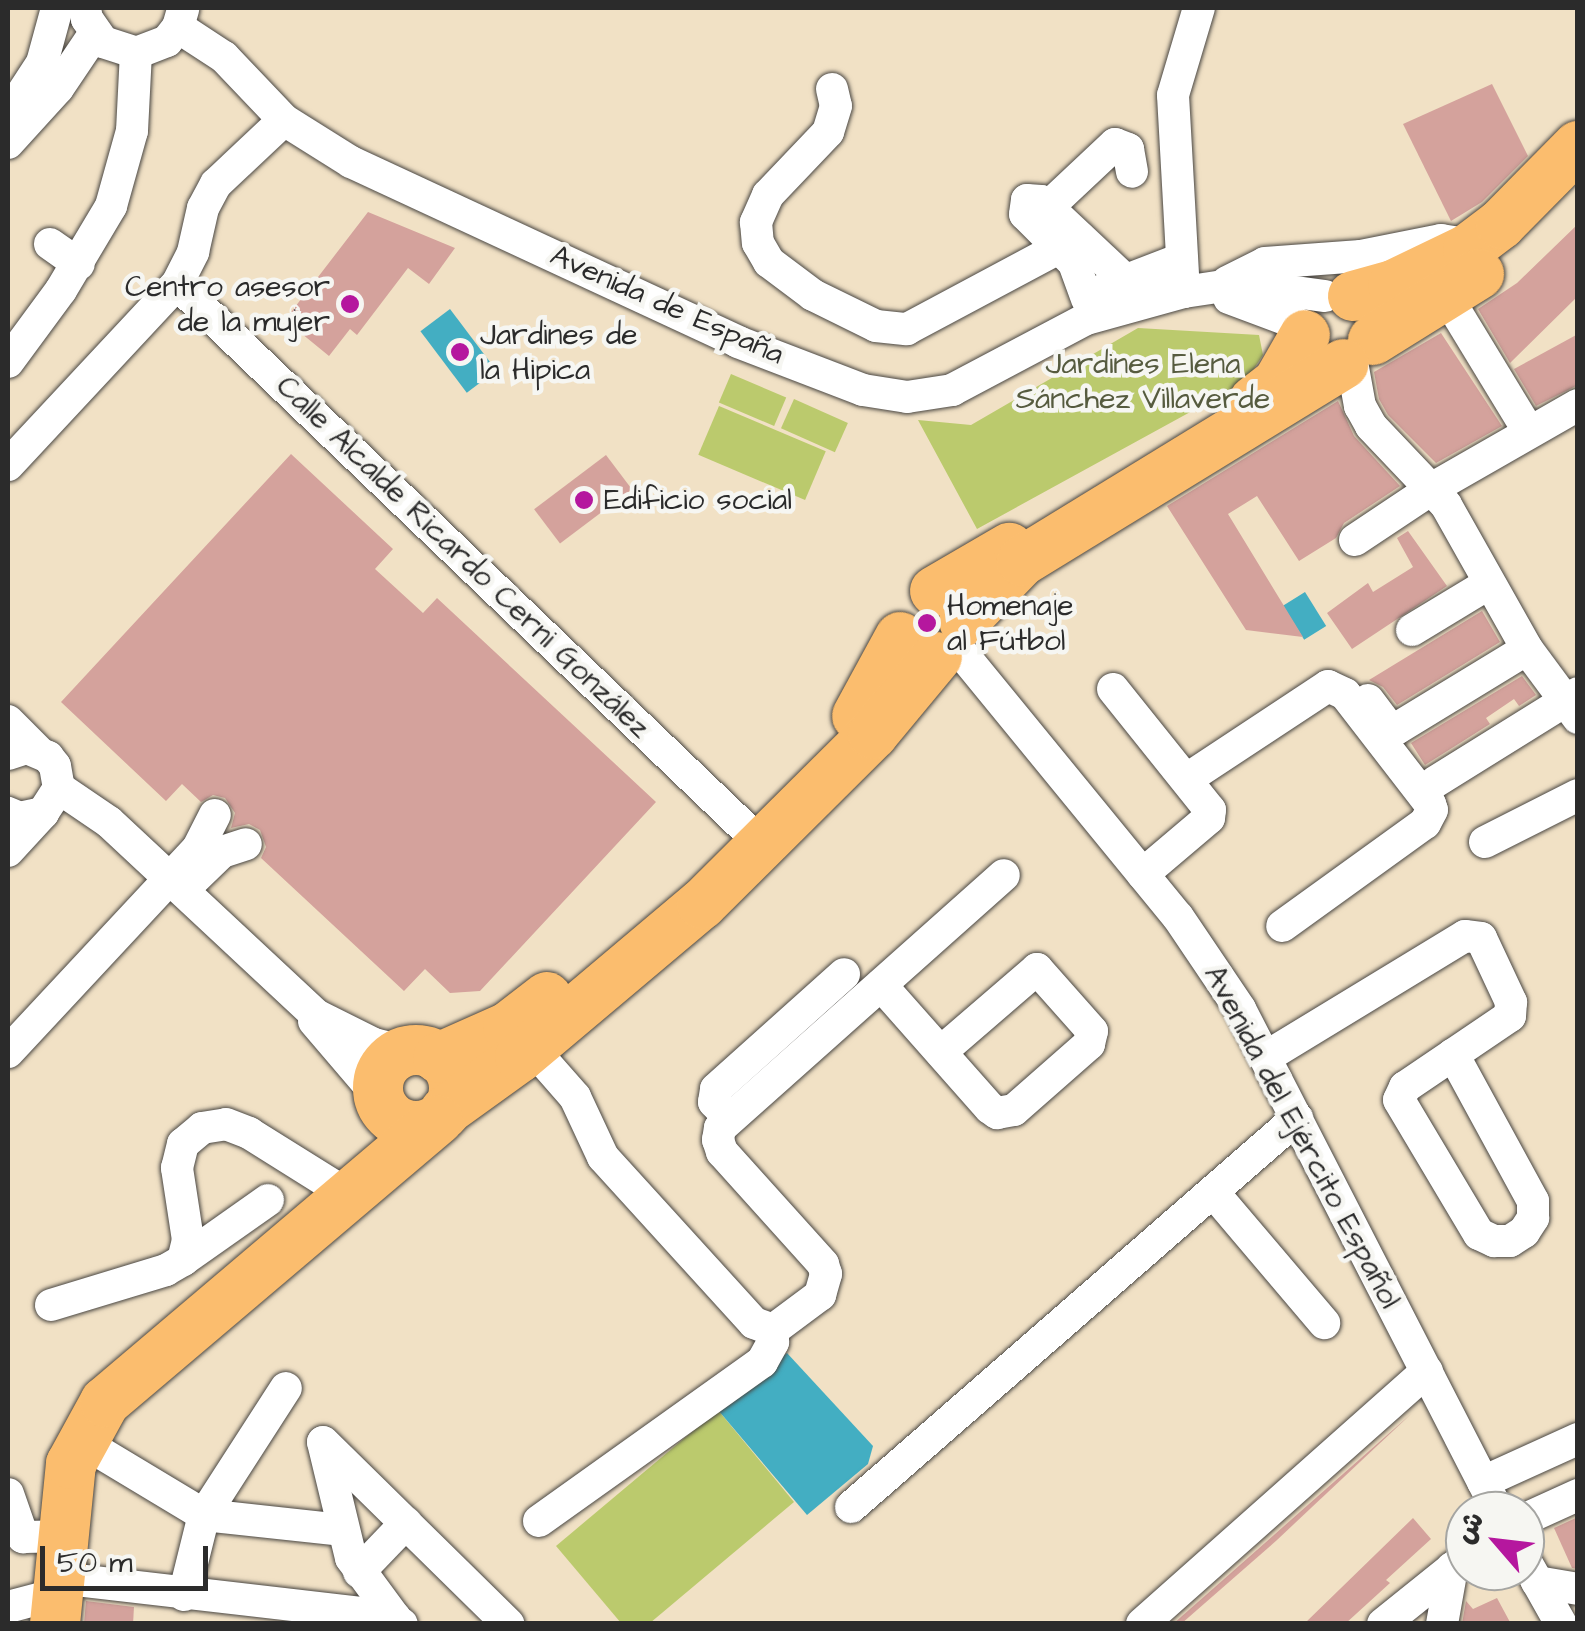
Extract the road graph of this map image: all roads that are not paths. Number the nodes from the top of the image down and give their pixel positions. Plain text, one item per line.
1 (58, 8) edge
2 (1198, 8) edge
3 (180, 18) edge
4 (90, 20) edge
5 (136, 53) junction
6 (832, 89) dead end
7 (8, 115) edge
8 (284, 120) junction
9 (8, 143) edge
10 (1578, 146) edge
11 (1132, 172) dead end
12 (1578, 182) edge
13 (1069, 243) junction
14 (50, 244) dead end
15 (1468, 249) junction
16 (1181, 259) junction
17 (78, 264) junction
18 (1124, 279) junction
19 (177, 284) junction
20 (1201, 290) junction
21 (1447, 296) junction
22 (1087, 300) junction
23 (1336, 331) junction
24 (1058, 334) junction
25 (8, 362) edge
26 (1578, 405) edge
27 (1578, 424) edge
28 (1529, 432) junction
29 (8, 465) edge
30 (1440, 497) junction
31 (1361, 548) dead end
32 (1505, 594) junction
33 (1412, 630) dead end
34 (939, 631) junction
35 (1527, 648) junction
36 (1356, 683) dead end
37 (1113, 688) dead end
38 (1573, 703) edge
39 (8, 722) edge
40 (23, 752) edge
41 (1187, 779) junction
42 (1434, 782) dead end
43 (1578, 794) edge
44 (51, 801) junction
45 (8, 813) edge
46 (215, 816) dead end
47 (747, 830) junction
48 (1484, 842) dead end
49 (246, 844) dead end
50 (8, 851) edge
51 (1143, 874) junction
52 (1004, 875) dead end
53 (176, 885) junction
54 (1282, 926) dead end
55 (844, 974) dead end
56 (881, 984) junction
57 (291, 995) junction
58 (532, 1048) junction
59 (8, 1052) edge
60 (941, 1052) junction
61 (1453, 1054) junction
62 (422, 1055) junction
63 (1266, 1057) junction
64 (381, 1102) junction
65 (441, 1116) junction
66 (729, 1118) junction
67 (1297, 1118) junction
68 (1213, 1192) junction
69 (350, 1196) junction
70 (268, 1200) dead end
71 (183, 1260) junction
72 (51, 1305) dead end
73 (1324, 1322) dead end
74 (774, 1330) junction
75 (1427, 1371) junction
76 (286, 1388) dead end
77 (1578, 1439) edge
78 (81, 1441) junction
79 (1483, 1482) junction
80 (1488, 1491) edge
81 (8, 1494) edge
82 (1578, 1496) edge
83 (852, 1507) dead end
84 (1545, 1510) edge
85 (204, 1515) junction
86 (539, 1520) dead end
87 (406, 1523) junction
88 (341, 1530) junction
89 (359, 1572) junction
90 (1445, 1574) edge
91 (1545, 1576) edge
92 (58, 1583) edge
93 (1578, 1589) edge
94 (1451, 1591) edge
95 (1543, 1591) edge
96 (202, 1605) edge
97 (8, 1607) edge
98 (396, 1622) edge
99 (1388, 1622) edge
100 (508, 1624) edge
101 (1142, 1624) edge
102 (1442, 1624) edge
103 (1561, 1624) edge

1 - 7 street
2 - 16 street
3 - 5 street
3 - 8 street, Avenida de España
4 - 5 street
4 - 9 street
5 - 17 street
6 - 13 street
8 - 19 street
8 - 24 street, Avenida de España
10 - 15 highway
11 - 13 street
12 - 21 highway
13 - 18 street
13 - 22 street
14 - 17 street
15 - 20 street
15 - 23 highway
16 - 18 street
16 - 20 street
17 - 25 street
18 - 22 street
19 - 29 street
19 - 47 street, Calle Alcalde Ricardo Cerni González
20 - 23 street, Avenida de España
20 - 24 street, Avenida de España
21 - 23 highway
21 - 28 street
22 - 24 street
23 - 30 street
23 - 34 highway
26 - 28 street
27 - 30 street
28 - 30 street
30 - 31 street
30 - 32 street
32 - 33 street
32 - 35 street
34 - 47 highway
34 - 51 street, Avenida del Ejército Español
34 - 58 highway
35 - 36 street
35 - 38 street
37 - 41 street
38 - 42 street
39 - 40 street
40 - 44 street
41 - 51 street
41 - 54 street
43 - 48 street
44 - 45 street
44 - 50 street
44 - 53 street
46 - 53 street
47 - 62 highway
49 - 53 street
51 - 63 street, Avenida del Ejército Español
52 - 56 street
53 - 57 street
53 - 59 street
55 - 66 street
56 - 60 street
56 - 66 street
57 - 62 street
57 - 64 street
58 - 65 highway
58 - 74 street
60 - 60 street
61 - 61 street
61 - 63 street
62 - 64 highway
62 - 65 highway
63 - 67 street, Avenida del Ejército Español
64 - 65 highway
64 - 69 highway
65 - 69 highway
66 - 74 street
67 - 68 street
67 - 75 street, Avenida del Ejército Español
68 - 73 street
68 - 83 street
69 - 71 street
69 - 78 highway
70 - 71 street
71 - 72 street
74 - 86 street
75 - 79 street, Avenida del Ejército Español
75 - 101 street
76 - 85 street
77 - 79 street
78 - 85 street
78 - 92 highway
79 - 80 street, Avenida del Ejército Español
81 - 92 street
82 - 84 street
85 - 88 street
85 - 96 street
87 - 88 street
87 - 89 street
87 - 100 street
88 - 89 street
89 - 98 street
90 - 99 street
91 - 93 street
92 - 96 street
92 - 97 street
94 - 102 street
95 - 103 street
96 - 98 street

